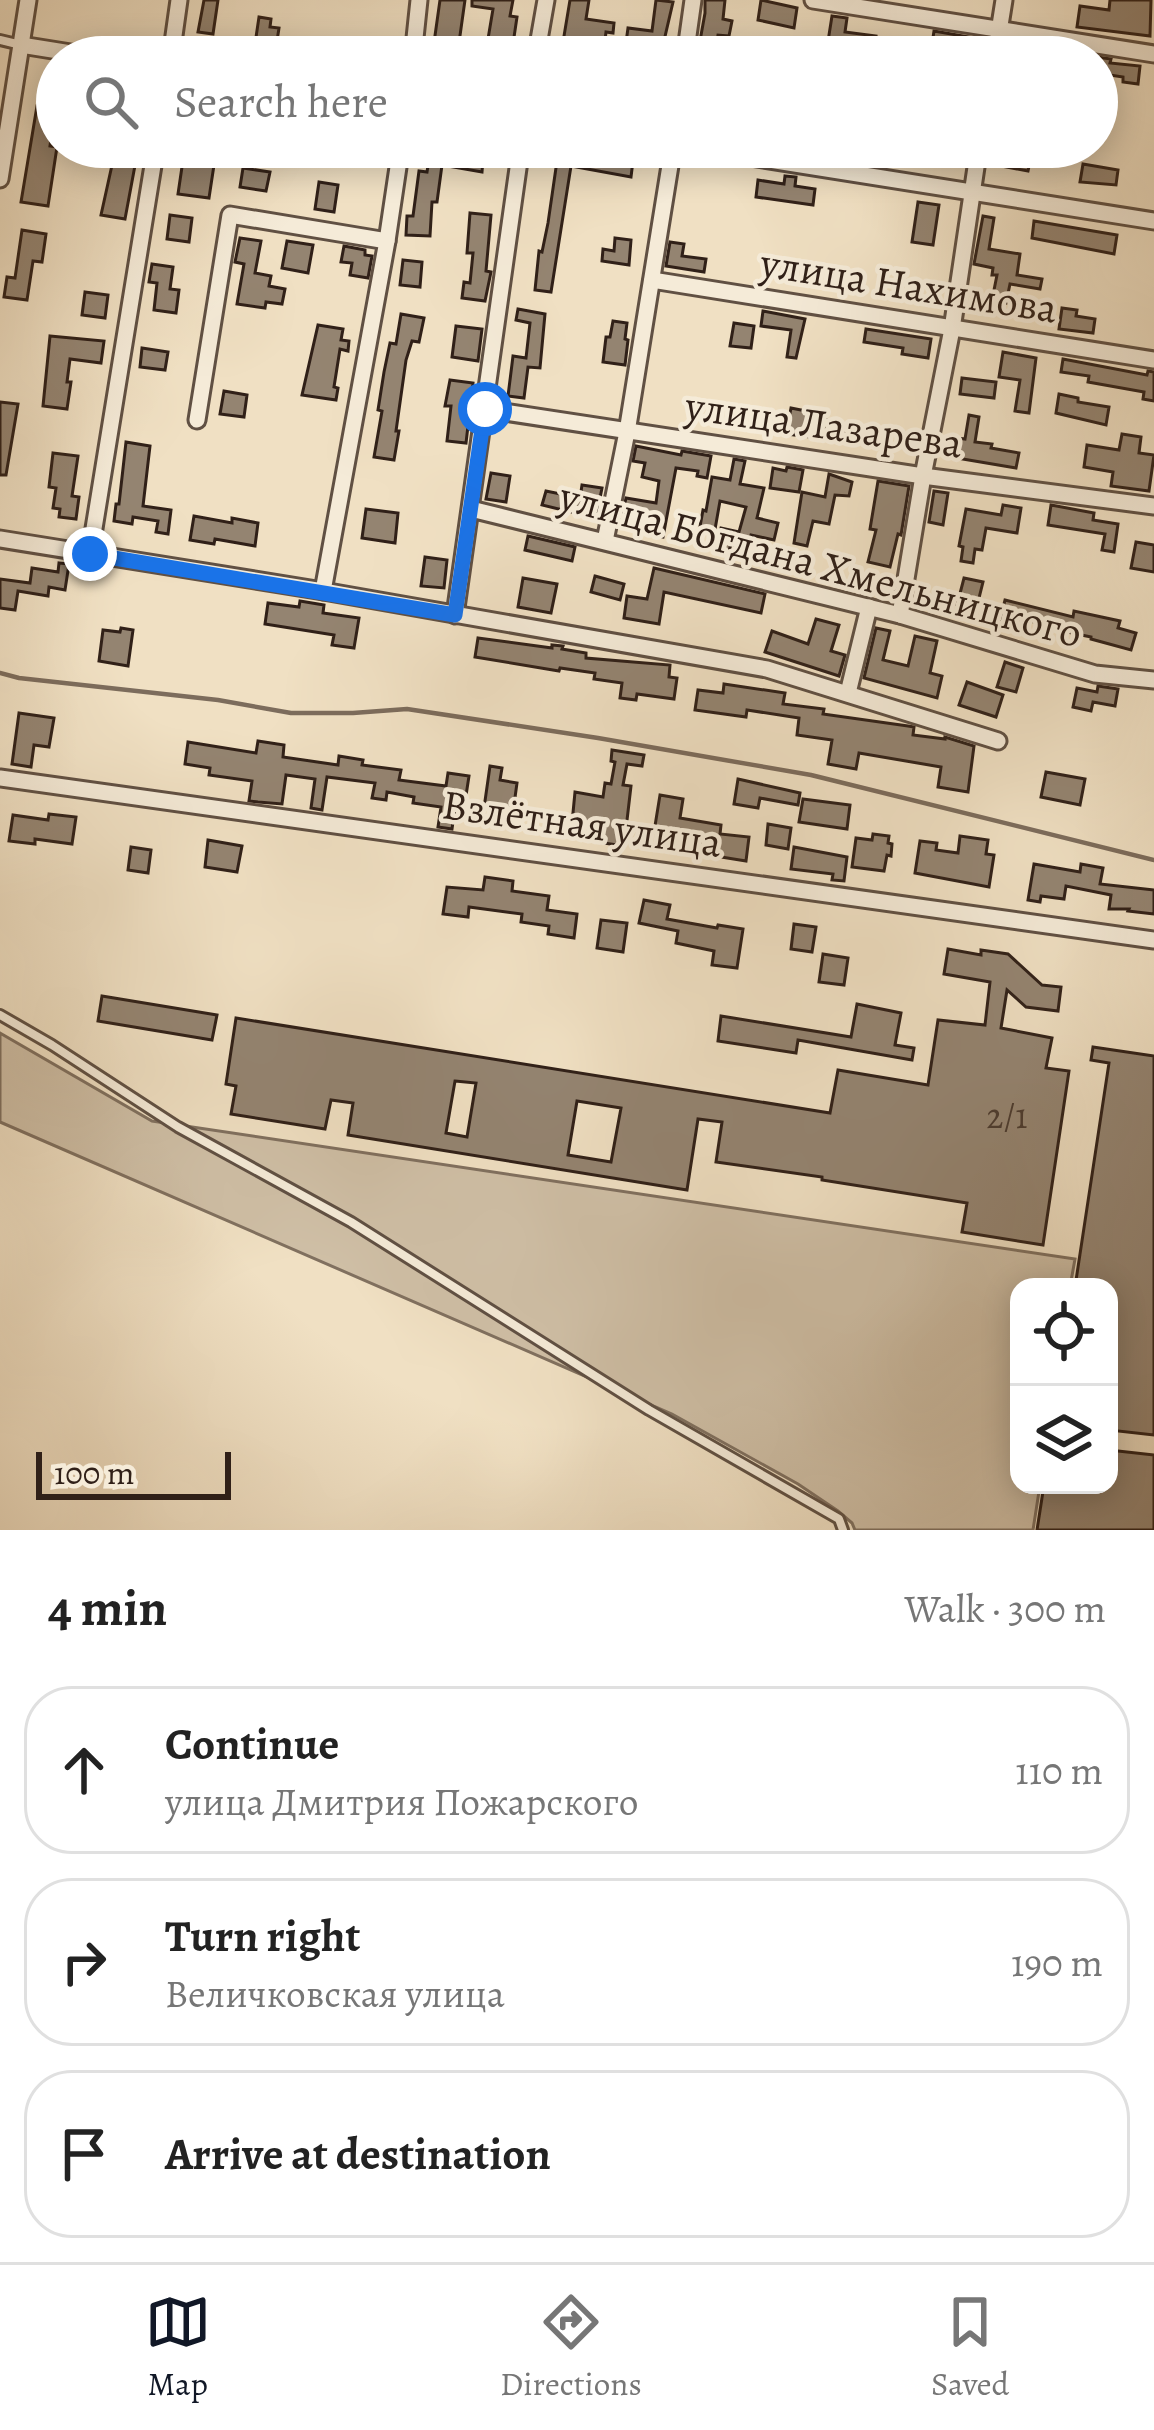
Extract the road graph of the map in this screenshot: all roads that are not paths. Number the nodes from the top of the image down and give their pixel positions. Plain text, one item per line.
1 (28, 0) edge
2 (179, 0) edge
3 (419, 0) edge
4 (546, 0) edge
5 (693, 0) edge
6 (813, 0) edge
7 (1004, 0) edge
8 (1000, 30) junction
9 (174, 36) edge
10 (415, 36) edge
11 (540, 36) edge
12 (688, 36) edge
13 (999, 36) edge
14 (1038, 36) edge
15 (0, 40) edge
16 (21, 45) junction
17 (36, 47) edge
18 (1118, 48) edge
19 (1154, 54) edge
20 (154, 168) edge
21 (398, 168) edge
22 (518, 168) edge
23 (670, 168) edge
24 (820, 168) edge
25 (975, 168) edge
26 (0, 179) edge
27 (971, 192) junction
28 (1154, 221) edge
29 (387, 241) junction
30 (652, 280) junction
31 (952, 329) junction
32 (1154, 360) edge
33 (485, 409) junction
34 (196, 419) dead end
35 (628, 431) junction
36 (923, 476) junction
37 (1154, 506) edge
38 (471, 509) junction
39 (0, 539) edge
40 (605, 542) junction
41 (90, 554) junction
42 (323, 592) junction
43 (868, 607) junction
44 (455, 615) junction
45 (900, 615) junction
46 (1154, 680) edge
47 (848, 693) junction
48 (998, 741) dead end
49 (0, 778) edge
50 (1154, 940) edge
51 (0, 1015) edge
52 (843, 1530) edge

1 - 16 street
2 - 9 street
3 - 10 street
4 - 11 street
5 - 12 street
6 - 8 street
7 - 8 street
8 - 13 street
8 - 14 street
15 - 16 lane
16 - 17 street
16 - 26 street
18 - 19 street
20 - 41 street
21 - 29 street
22 - 33 street
23 - 30 street
24 - 27 street
25 - 27 street
27 - 28 street
27 - 31 street
29 - 34 street
29 - 42 street
30 - 31 street, улица Нахимова
30 - 35 street
31 - 32 street, улица Нахимова
31 - 36 street
33 - 35 street, улица Лазарева
33 - 38 street
35 - 36 street, улица Лазарева
35 - 40 street
36 - 37 street, улица Лазарева
36 - 45 street
38 - 40 street, улица Богдана Хмельницкого
38 - 44 street
39 - 41 street
40 - 43 street, улица Богдана Хмельницкого
41 - 42 street
42 - 44 street
43 - 45 street, улица Богдана Хмельницкого
43 - 47 street
44 - 47 street
45 - 46 street, улица Богдана Хмельницкого
47 - 48 street
49 - 50 street, Взлётная улица
51 - 52 lane

